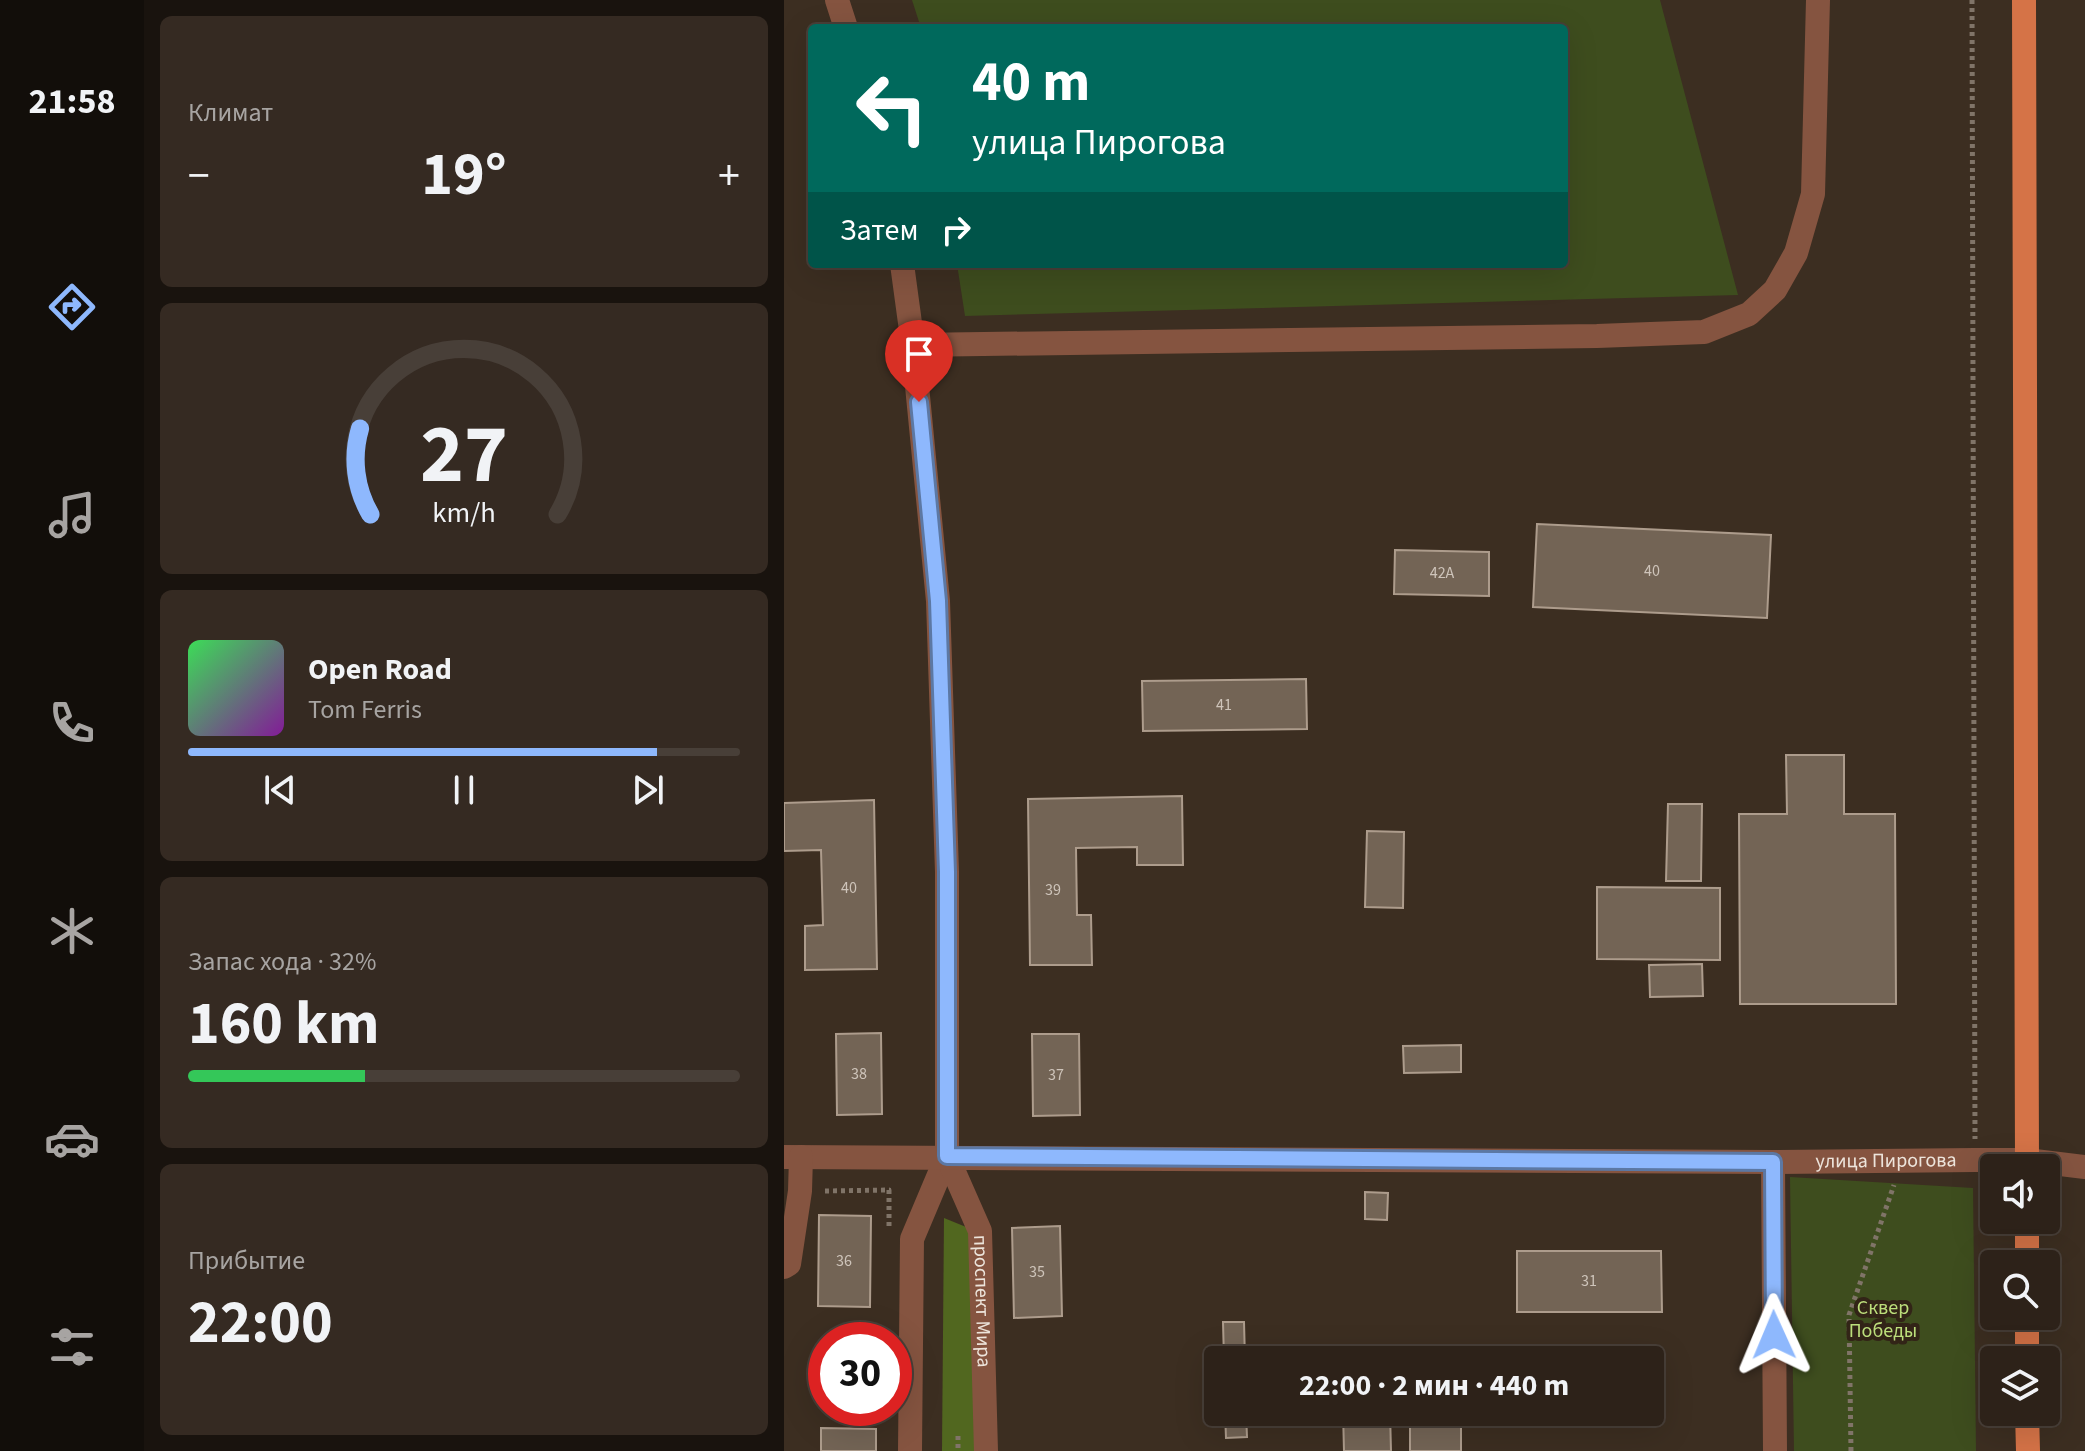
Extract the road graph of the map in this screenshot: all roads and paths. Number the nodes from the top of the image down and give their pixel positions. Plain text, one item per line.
1 (837, 0) edge
2 (1818, 0) edge
3 (1972, 0) edge
4 (2024, 0) edge
5 (845, 24) edge
6 (903, 268) edge
7 (913, 345) junction
8 (2027, 1154) edge
9 (947, 1156) junction
10 (792, 1157) edge
11 (1975, 1160) junction
12 (1980, 1160) edge
13 (1773, 1162) junction
14 (2060, 1166) edge
15 (2085, 1167) edge
16 (1908, 1182) dead end
17 (800, 1191) junction
18 (889, 1235) dead end
19 (784, 1267) edge
20 (2027, 1426) edge
21 (910, 1451) edge
22 (986, 1451) edge
23 (1775, 1451) edge
24 (1851, 1451) edge
25 (2028, 1451) edge

1 - 5 street
2 - 7 street
3 - 11 path
4 - 8 main road
6 - 7 street, проспект Мира
7 - 9 street, проспект Мира
9 - 10 street, улица Пирогова
9 - 13 street, улица Пирогова
9 - 21 street, проспект Мира
9 - 22 street, проспект Мира
10 - 17 street
11 - 12 street, улица Пирогова
11 - 13 street, улица Пирогова
13 - 23 street
14 - 15 street, улица Пирогова
16 - 24 path
17 - 18 path
17 - 19 street
20 - 25 main road

